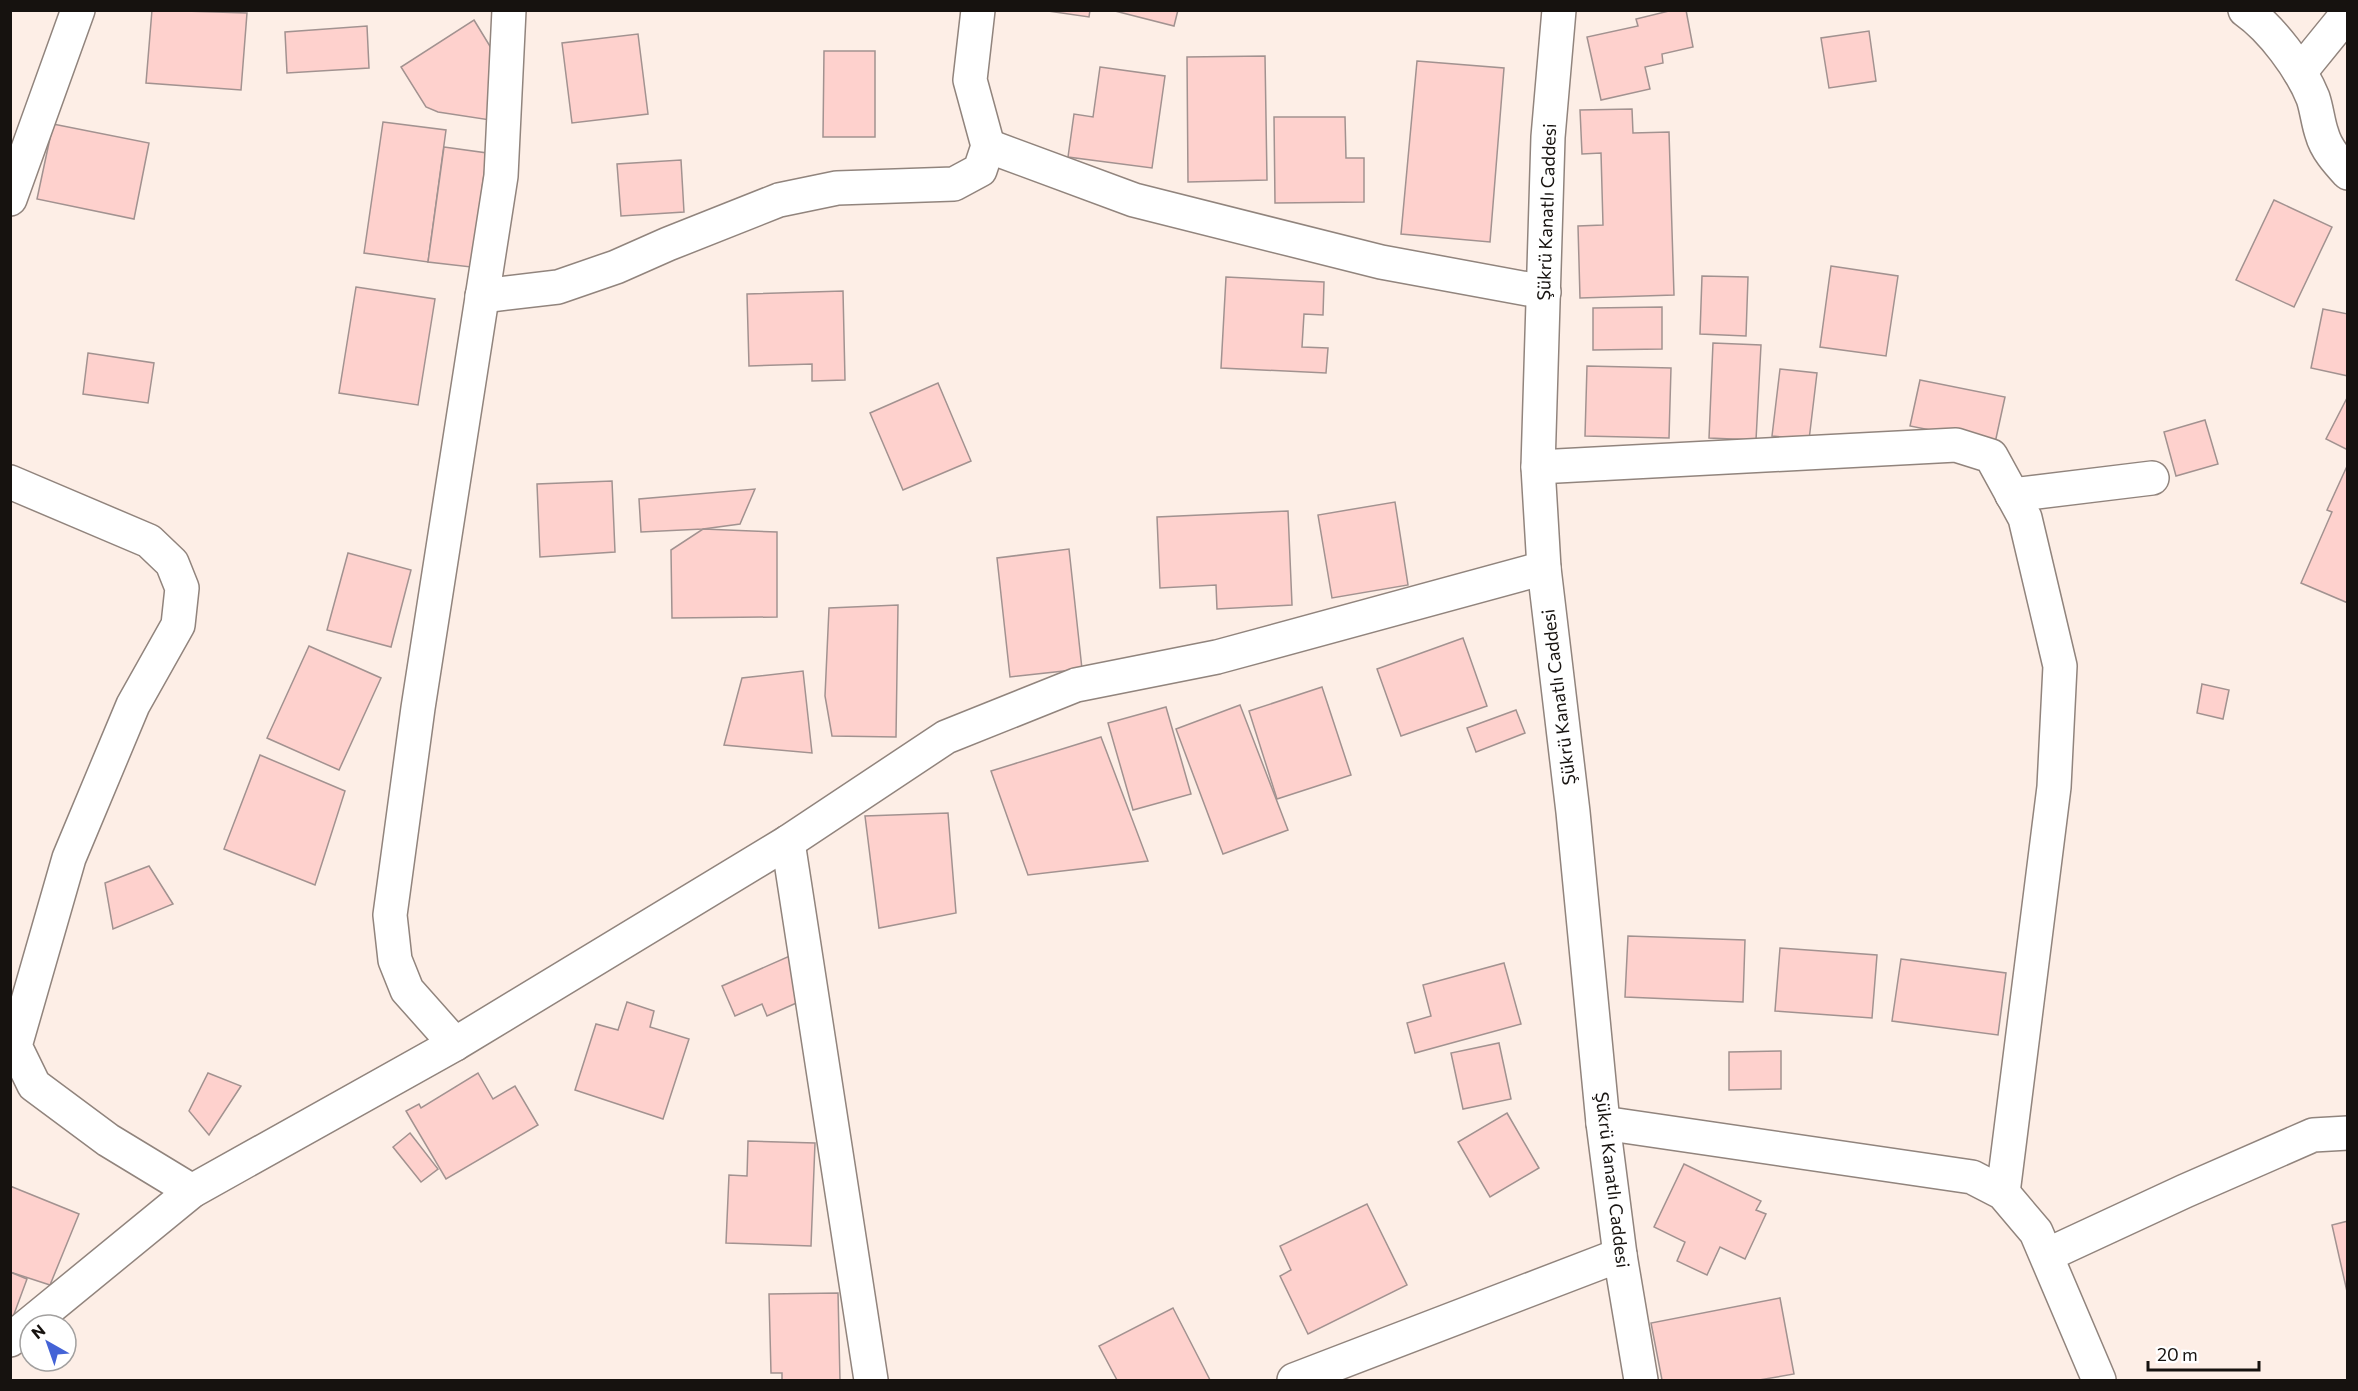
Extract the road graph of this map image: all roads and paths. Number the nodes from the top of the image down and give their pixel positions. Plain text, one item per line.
1 (78, 10) edge
2 (509, 10) edge
3 (978, 10) edge
4 (1559, 10) edge
5 (2245, 10) edge
6 (2348, 13) edge
7 (2300, 72) junction
8 (988, 146) junction
9 (2348, 173) edge
10 (10, 200) edge
11 (1544, 292) junction
12 (482, 296) junction
13 (1538, 467) junction
14 (2152, 478) dead end
15 (10, 482) edge
16 (2012, 495) junction
17 (1544, 568) junction
18 (788, 842) junction
19 (455, 1044) junction
20 (1603, 1123) junction
21 (2348, 1133) edge
22 (192, 1191) junction
23 (2003, 1193) junction
24 (1620, 1255) junction
25 (2047, 1255) junction
26 (10, 1341) edge
27 (871, 1380) edge
28 (1294, 1380) edge
29 (1641, 1380) edge
30 (2099, 1380) edge

1 - 10 street
2 - 12 street
3 - 8 street
4 - 11 street, Şükrü Kanatlı Caddesi
5 - 7 street
6 - 7 street
7 - 9 street
8 - 11 street
8 - 12 street
11 - 13 street, Şükrü Kanatlı Caddesi
12 - 19 street
13 - 16 street
13 - 17 street, Şükrü Kanatlı Caddesi
14 - 16 street
15 - 22 street
16 - 23 street
17 - 18 street
17 - 20 street, Şükrü Kanatlı Caddesi
18 - 19 street
18 - 27 street
19 - 22 street
20 - 23 street
20 - 24 street, Şükrü Kanatlı Caddesi
21 - 25 street
22 - 26 street
23 - 25 street
24 - 28 street
24 - 29 street, Şükrü Kanatlı Caddesi
25 - 30 street

